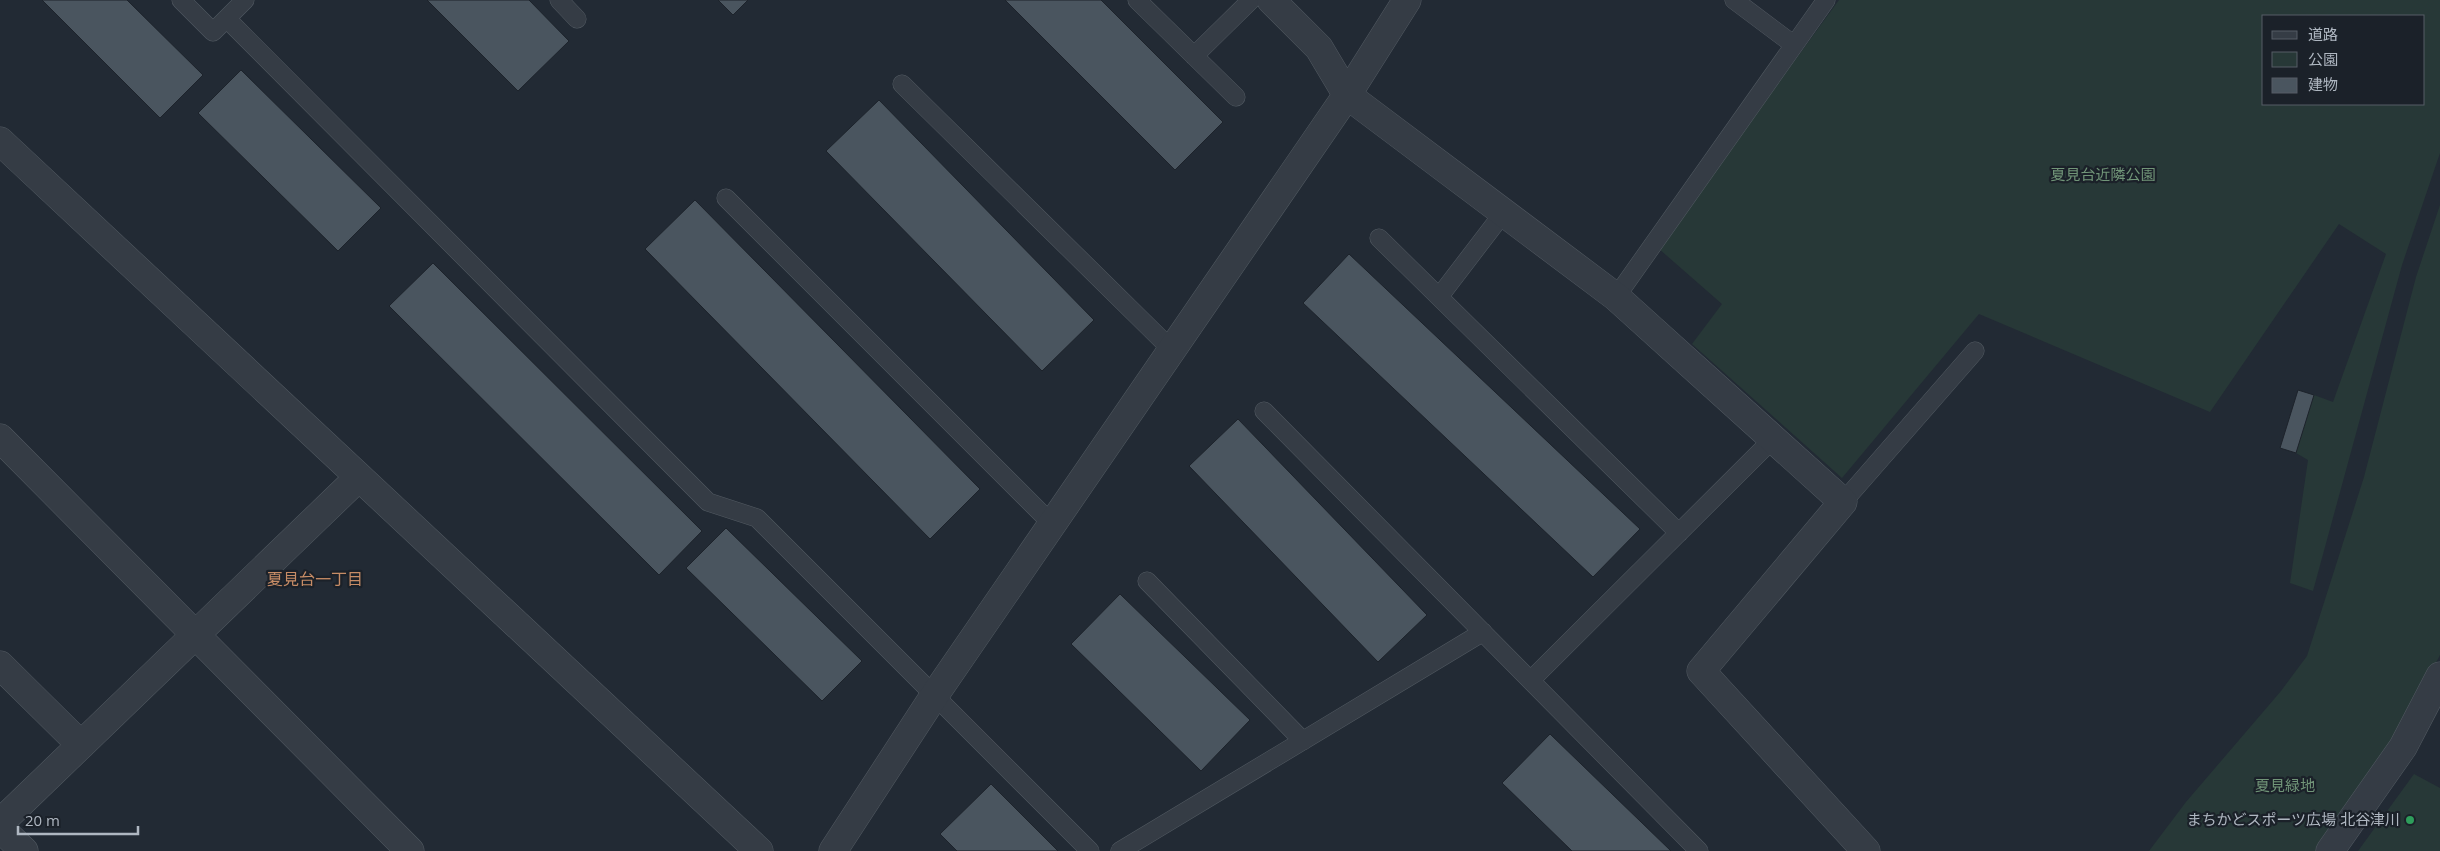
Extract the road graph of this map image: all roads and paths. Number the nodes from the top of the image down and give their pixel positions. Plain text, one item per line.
1 (180, 0) edge
2 (245, 0) edge
3 (558, 0) edge
4 (1138, 0) edge
5 (1251, 0) edge
6 (1271, 0) edge
7 (1407, 0) edge
8 (1734, 0) edge
9 (1826, 0) edge
10 (226, 19) junction
11 (578, 19) dead end
12 (1794, 45) junction
13 (1194, 56) junction
14 (902, 84) dead end
15 (1347, 94) junction
16 (1236, 97) dead end
17 (0, 140) edge
18 (726, 198) dead end
19 (1504, 212) junction
20 (1379, 238) dead end
21 (1439, 297) junction
22 (1616, 297) junction
23 (1172, 350) junction
24 (1975, 351) dead end
25 (1264, 411) dead end
26 (0, 438) edge
27 (1773, 439) junction
28 (359, 477) junction
29 (1843, 502) junction
30 (1052, 524) junction
31 (1679, 533) junction
32 (1147, 581) dead end
33 (1483, 632) junction
34 (195, 635) junction
35 (0, 664) edge
36 (2440, 676) edge
37 (1531, 680) junction
38 (934, 696) junction
39 (1302, 741) junction
40 (81, 745) junction
41 (0, 822) edge
42 (0, 828) edge
43 (24, 851) edge
44 (410, 851) edge
45 (759, 851) edge
46 (833, 851) edge
47 (1090, 851) edge
48 (1120, 851) edge
49 (1700, 851) edge
50 (1866, 851) edge
51 (2330, 851) edge

1 - 10 lane
2 - 10 lane
3 - 11 lane
4 - 13 lane
5 - 13 lane
6 - 15 street
7 - 15 street
8 - 12 lane
9 - 12 lane
10 - 38 lane
12 - 22 lane
13 - 16 lane
14 - 23 lane
15 - 19 street
15 - 23 street
17 - 28 street
18 - 30 lane
19 - 21 lane
19 - 22 street
20 - 21 lane
21 - 31 lane
22 - 27 street
23 - 30 street
24 - 29 lane
25 - 33 lane
26 - 34 street
27 - 29 street
27 - 31 lane
28 - 34 street
28 - 45 street
29 - 50 street
30 - 38 street
31 - 37 lane
32 - 39 lane
33 - 37 lane
33 - 39 lane
34 - 40 street
34 - 44 street
35 - 40 street
36 - 51 street
37 - 49 lane
38 - 46 street
38 - 47 lane
39 - 48 lane
40 - 41 street
42 - 43 street

